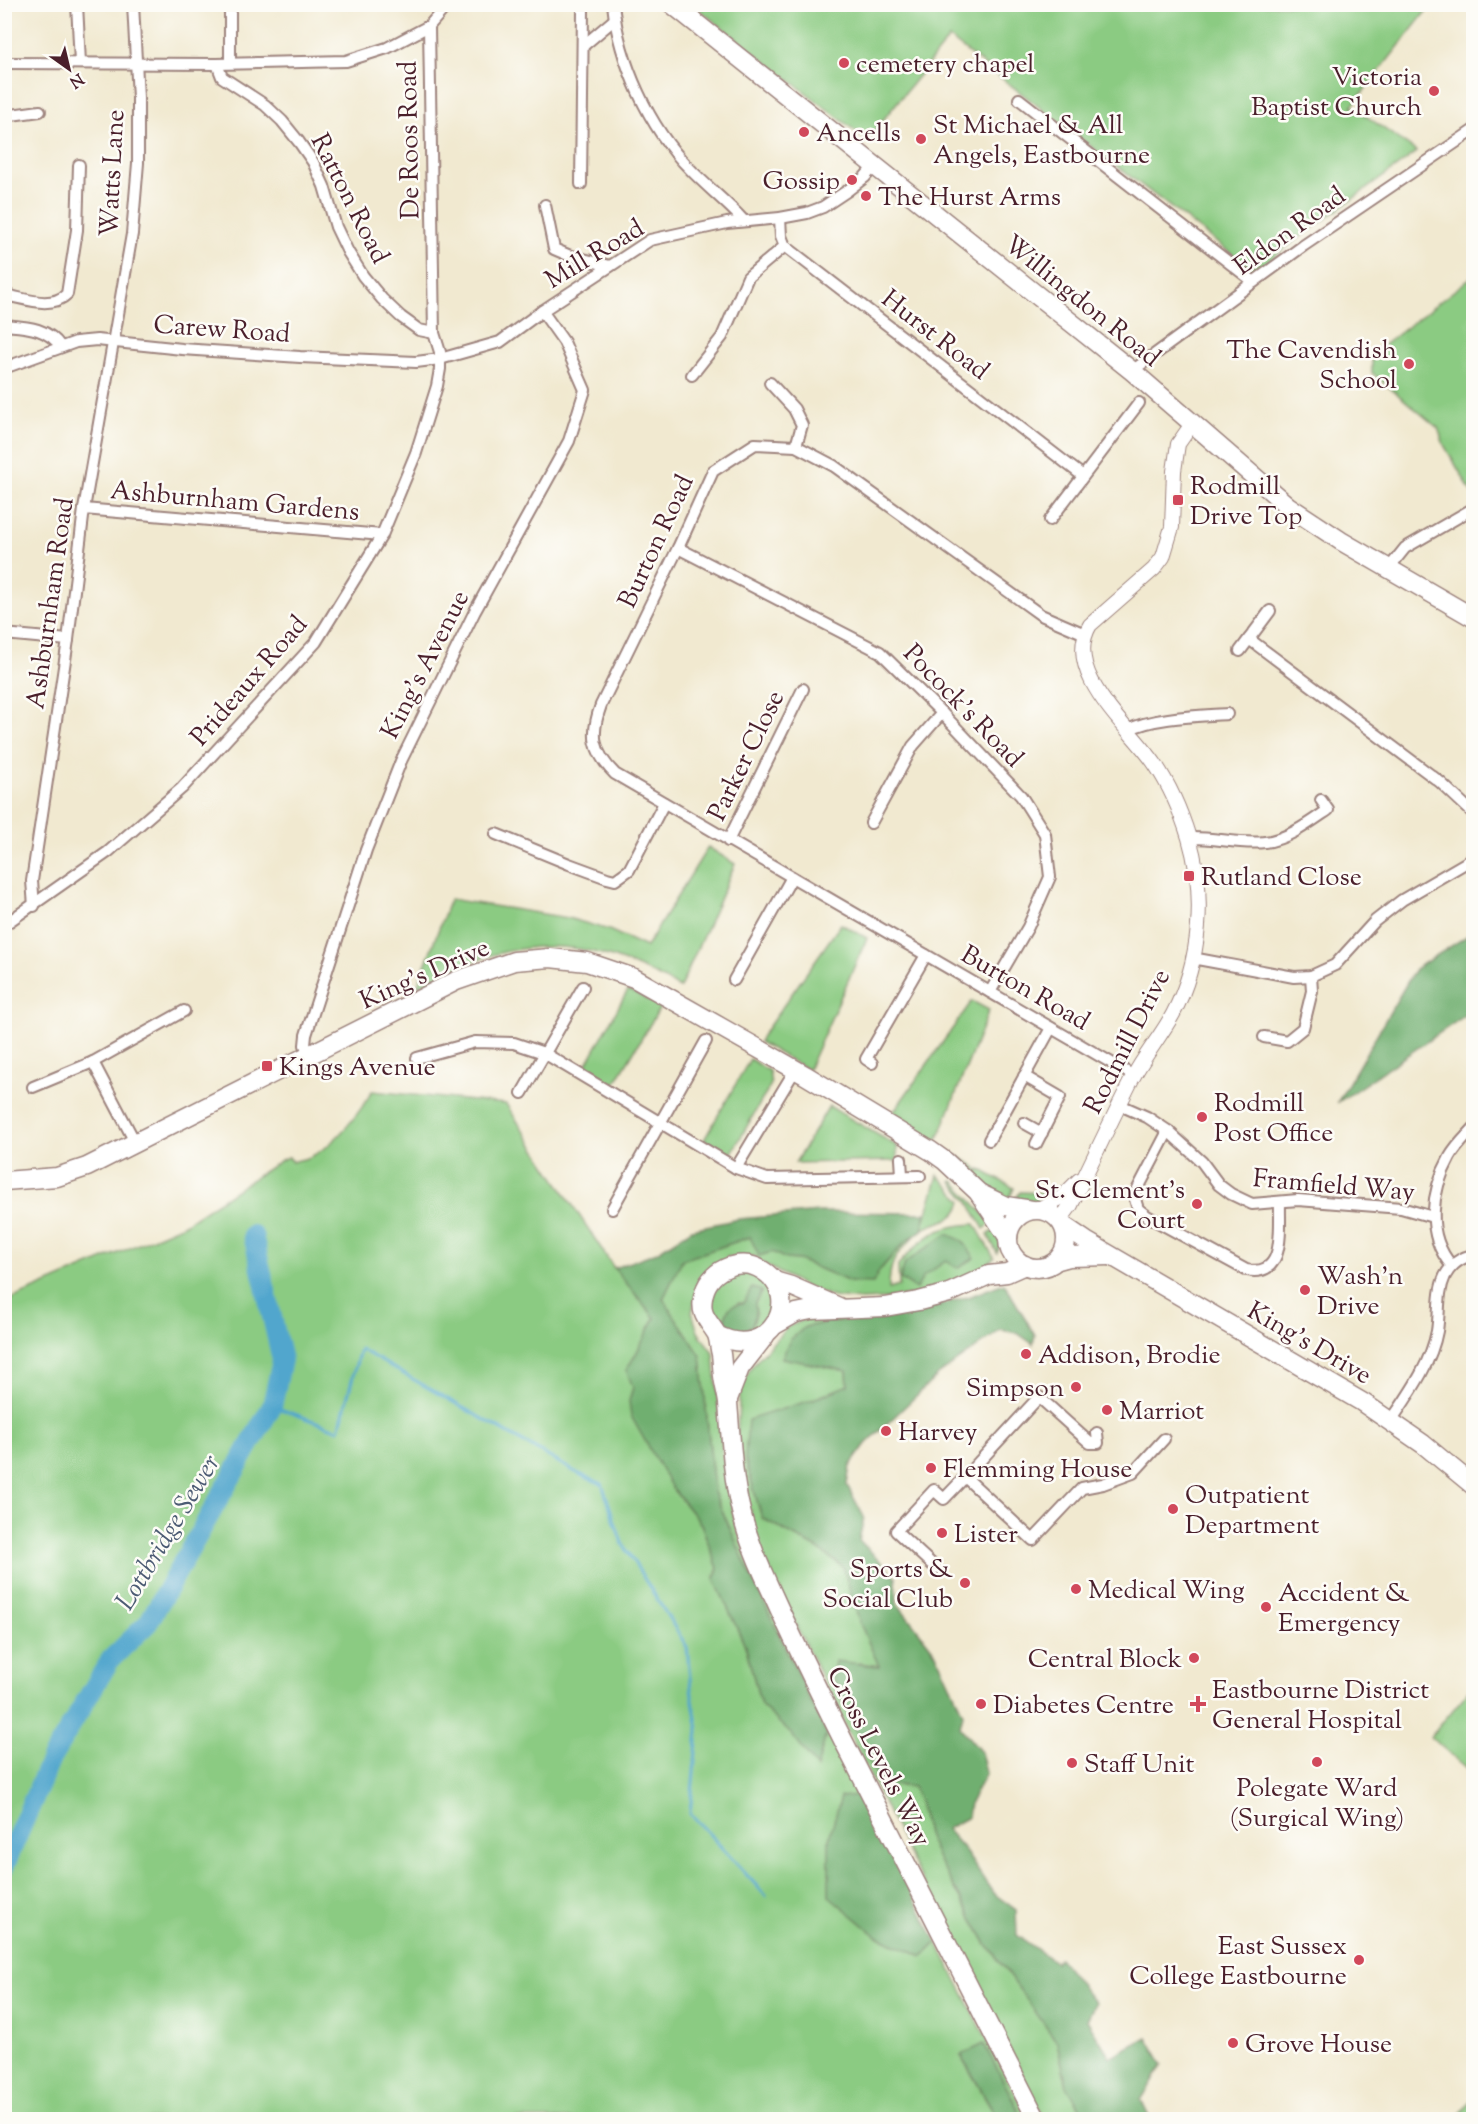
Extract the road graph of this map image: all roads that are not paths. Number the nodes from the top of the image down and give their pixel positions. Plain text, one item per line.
1 (77, 4) edge
2 (133, 4) edge
3 (230, 4) edge
4 (448, 4) edge
5 (613, 4) edge
6 (672, 4) edge
7 (583, 10) dead end
8 (615, 19) junction
9 (429, 26) junction
10 (583, 46) junction
11 (4, 63) edge
12 (80, 63) junction
13 (132, 63) junction
14 (230, 63) junction
15 (217, 64) junction
16 (1019, 99) dead end
17 (40, 111) dead end
18 (4, 116) edge
19 (1473, 130) edge
20 (79, 165) dead end
21 (874, 166) junction
22 (581, 184) dead end
23 (545, 205) dead end
24 (780, 218) junction
25 (743, 220) junction
26 (785, 246) junction
27 (610, 266) junction
28 (1254, 282) junction
29 (4, 295) edge
30 (542, 311) junction
31 (4, 325) edge
32 (434, 333) junction
33 (112, 342) junction
34 (61, 347) junction
35 (440, 359) junction
36 (4, 368) edge
37 (1132, 371) junction
38 (692, 375) dead end
39 (770, 383) dead end
40 (1139, 403) dead end
41 (1192, 424) junction
42 (796, 446) junction
43 (1083, 476) junction
44 (1473, 508) edge
45 (84, 509) junction
46 (1050, 520) dead end
47 (382, 535) junction
48 (678, 548) junction
49 (1389, 568) junction
50 (1270, 611) dead end
51 (1473, 618) edge
52 (4, 634) edge
53 (1085, 634) junction
54 (1249, 639) junction
55 (68, 640) junction
56 (1240, 651) dead end
57 (803, 689) dead end
58 (942, 712) junction
59 (1227, 714) dead end
60 (1128, 730) junction
61 (1321, 800) dead end
62 (664, 803) junction
63 (1473, 814) edge
64 (871, 823) dead end
65 (496, 834) dead end
66 (1189, 838) junction
67 (728, 841) junction
68 (1473, 858) edge
69 (792, 877) junction
70 (34, 906) junction
71 (4, 925) edge
72 (926, 955) junction
73 (1192, 958) junction
74 (1311, 976) junction
75 (734, 980) dead end
76 (583, 987) dead end
77 (990, 992) junction
78 (184, 1011) dead end
79 (1051, 1028) junction
80 (1264, 1037) dead end
81 (706, 1041) dead end
82 (544, 1053) junction
83 (310, 1055) junction
84 (417, 1058) dead end
85 (93, 1062) junction
86 (872, 1063) dead end
87 (795, 1070) junction
88 (1024, 1076) junction
89 (1134, 1076) junction
90 (33, 1087) dead end
91 (522, 1093) dead end
92 (1120, 1105) junction
93 (660, 1123) junction
94 (1024, 1123) dead end
95 (1473, 1128) edge
96 (1168, 1131) junction
97 (1042, 1133) junction
98 (989, 1140) dead end
99 (136, 1144) junction
100 (1036, 1144) dead end
101 (901, 1159) dead end
102 (736, 1168) junction
103 (1086, 1173) junction
104 (902, 1175) junction
105 (920, 1176) dead end
106 (4, 1181) edge
107 (978, 1192) junction
108 (1280, 1202) junction
109 (612, 1209) dead end
110 (1035, 1210) junction
111 (1433, 1217) junction
112 (1062, 1223) junction
113 (1008, 1240) junction
114 (1473, 1254) edge
115 (1112, 1256) junction
116 (1058, 1260) junction
117 (1025, 1265) junction
118 (1452, 1266) junction
119 (989, 1275) junction
120 (774, 1281) junction
121 (844, 1309) junction
122 (770, 1330) junction
123 (717, 1335) junction
124 (728, 1399) junction
125 (1391, 1421) junction
126 (1097, 1432) dead end
127 (1164, 1439) dead end
128 (965, 1477) junction
129 (1473, 1486) edge
130 (936, 1568) dead end
131 (1037, 2120) edge

1 - 12 street
2 - 13 street, Watts Lane
3 - 14 street
4 - 9 street
5 - 8 street
6 - 21 main road, Willingdon Road
7 - 10 street
8 - 10 street
8 - 25 street
9 - 14 street
9 - 32 street, De Roos Road
10 - 22 street
11 - 12 street
12 - 13 street
13 - 15 street
13 - 33 street, Watts Lane
14 - 15 street
15 - 32 street, Ratton Road
16 - 28 street
17 - 18 street
19 - 28 street, Eldon Road
20 - 29 street
21 - 24 street, Mill Road
21 - 37 main road, Willingdon Road
23 - 27 street
24 - 25 street, Mill Road
24 - 26 street
25 - 27 street, Mill Road
26 - 38 street
26 - 43 street, Hurst Road
27 - 30 street, Mill Road
28 - 37 street, Eldon Road
30 - 35 street, Mill Road
30 - 83 street, King's Avenue
31 - 34 street
32 - 35 street, De Roos Road
33 - 34 street, Carew Road
33 - 35 street, Carew Road
33 - 45 street, Ashburnham Road
34 - 36 street, Carew Road
35 - 47 street, Prideaux Road
37 - 41 main road, Willingdon Road
39 - 42 street
40 - 43 street
41 - 49 main road, Willingdon Road
41 - 53 street
42 - 48 street, Burton Road
42 - 53 street, Burton Road
43 - 46 street
44 - 49 street
45 - 47 street, Ashburnham Gardens
45 - 55 street, Ashburnham Road
47 - 70 street, Prideaux Road
48 - 58 street, Pocock's Road
48 - 62 street, Burton Road
49 - 51 main road, Willingdon Road
50 - 54 street
52 - 55 street
53 - 60 street, Rodmill Drive
54 - 56 street
54 - 63 street
55 - 70 street, Ashburnham Road
57 - 67 street, Parker Close
58 - 64 street
58 - 77 street, Pocock's Road
59 - 60 street
60 - 66 street, Rodmill Drive
61 - 66 street
62 - 65 street
62 - 67 street, Burton Road
66 - 73 street, Rodmill Drive
67 - 69 street, Burton Road
68 - 74 street
69 - 72 street, Burton Road
69 - 75 street
70 - 71 street, Prideaux Road
72 - 77 street, Burton Road
72 - 86 street, Burton Road
73 - 74 street
73 - 89 street, Rodmill Drive
74 - 80 street
76 - 82 street
77 - 79 street, Burton Road
78 - 85 street
79 - 88 street
79 - 89 street, Burton Road
81 - 93 street
82 - 84 street
82 - 91 street
82 - 93 street
83 - 87 main road, King's Drive
83 - 99 main road, King's Drive
85 - 90 street
85 - 99 street
87 - 102 street
87 - 107 main road, King's Drive
88 - 97 street
88 - 98 street
89 - 92 street, Rodmill Drive
92 - 96 street, Framfield Way
92 - 103 street, Rodmill Drive
93 - 102 street
93 - 109 street
94 - 97 street
95 - 111 street
96 - 108 street, Framfield Way
96 - 108 street
97 - 100 street
99 - 106 main road, King's Drive
101 - 104 street
102 - 104 street
103 - 110 street, Rodmill Drive
103 - 112 street, Rodmill Drive
104 - 105 street
107 - 110 main road, King's Drive
107 - 113 main road, King's Drive
108 - 111 street, Framfield Way
110 - 112 main road
110 - 113 main road
111 - 118 street
112 - 115 main road, King's Drive
112 - 116 main road
113 - 117 main road
113 - 119 main road
114 - 118 street
115 - 116 main road
115 - 125 main road, King's Drive
116 - 117 main road
117 - 119 main road, Cross Levels Way
118 - 125 street
119 - 121 main road, Cross Levels Way
120 - 121 main road, Cross Levels Way
120 - 122 main road, Cross Levels Way
120 - 123 main road, Cross Levels Way
121 - 122 main road, Cross Levels Way
122 - 123 main road, Cross Levels Way
122 - 124 main road, Cross Levels Way
123 - 124 main road, Cross Levels Way
124 - 131 main road, Cross Levels Way
125 - 129 main road, King's Drive
126 - 128 street
127 - 128 street
128 - 130 street

